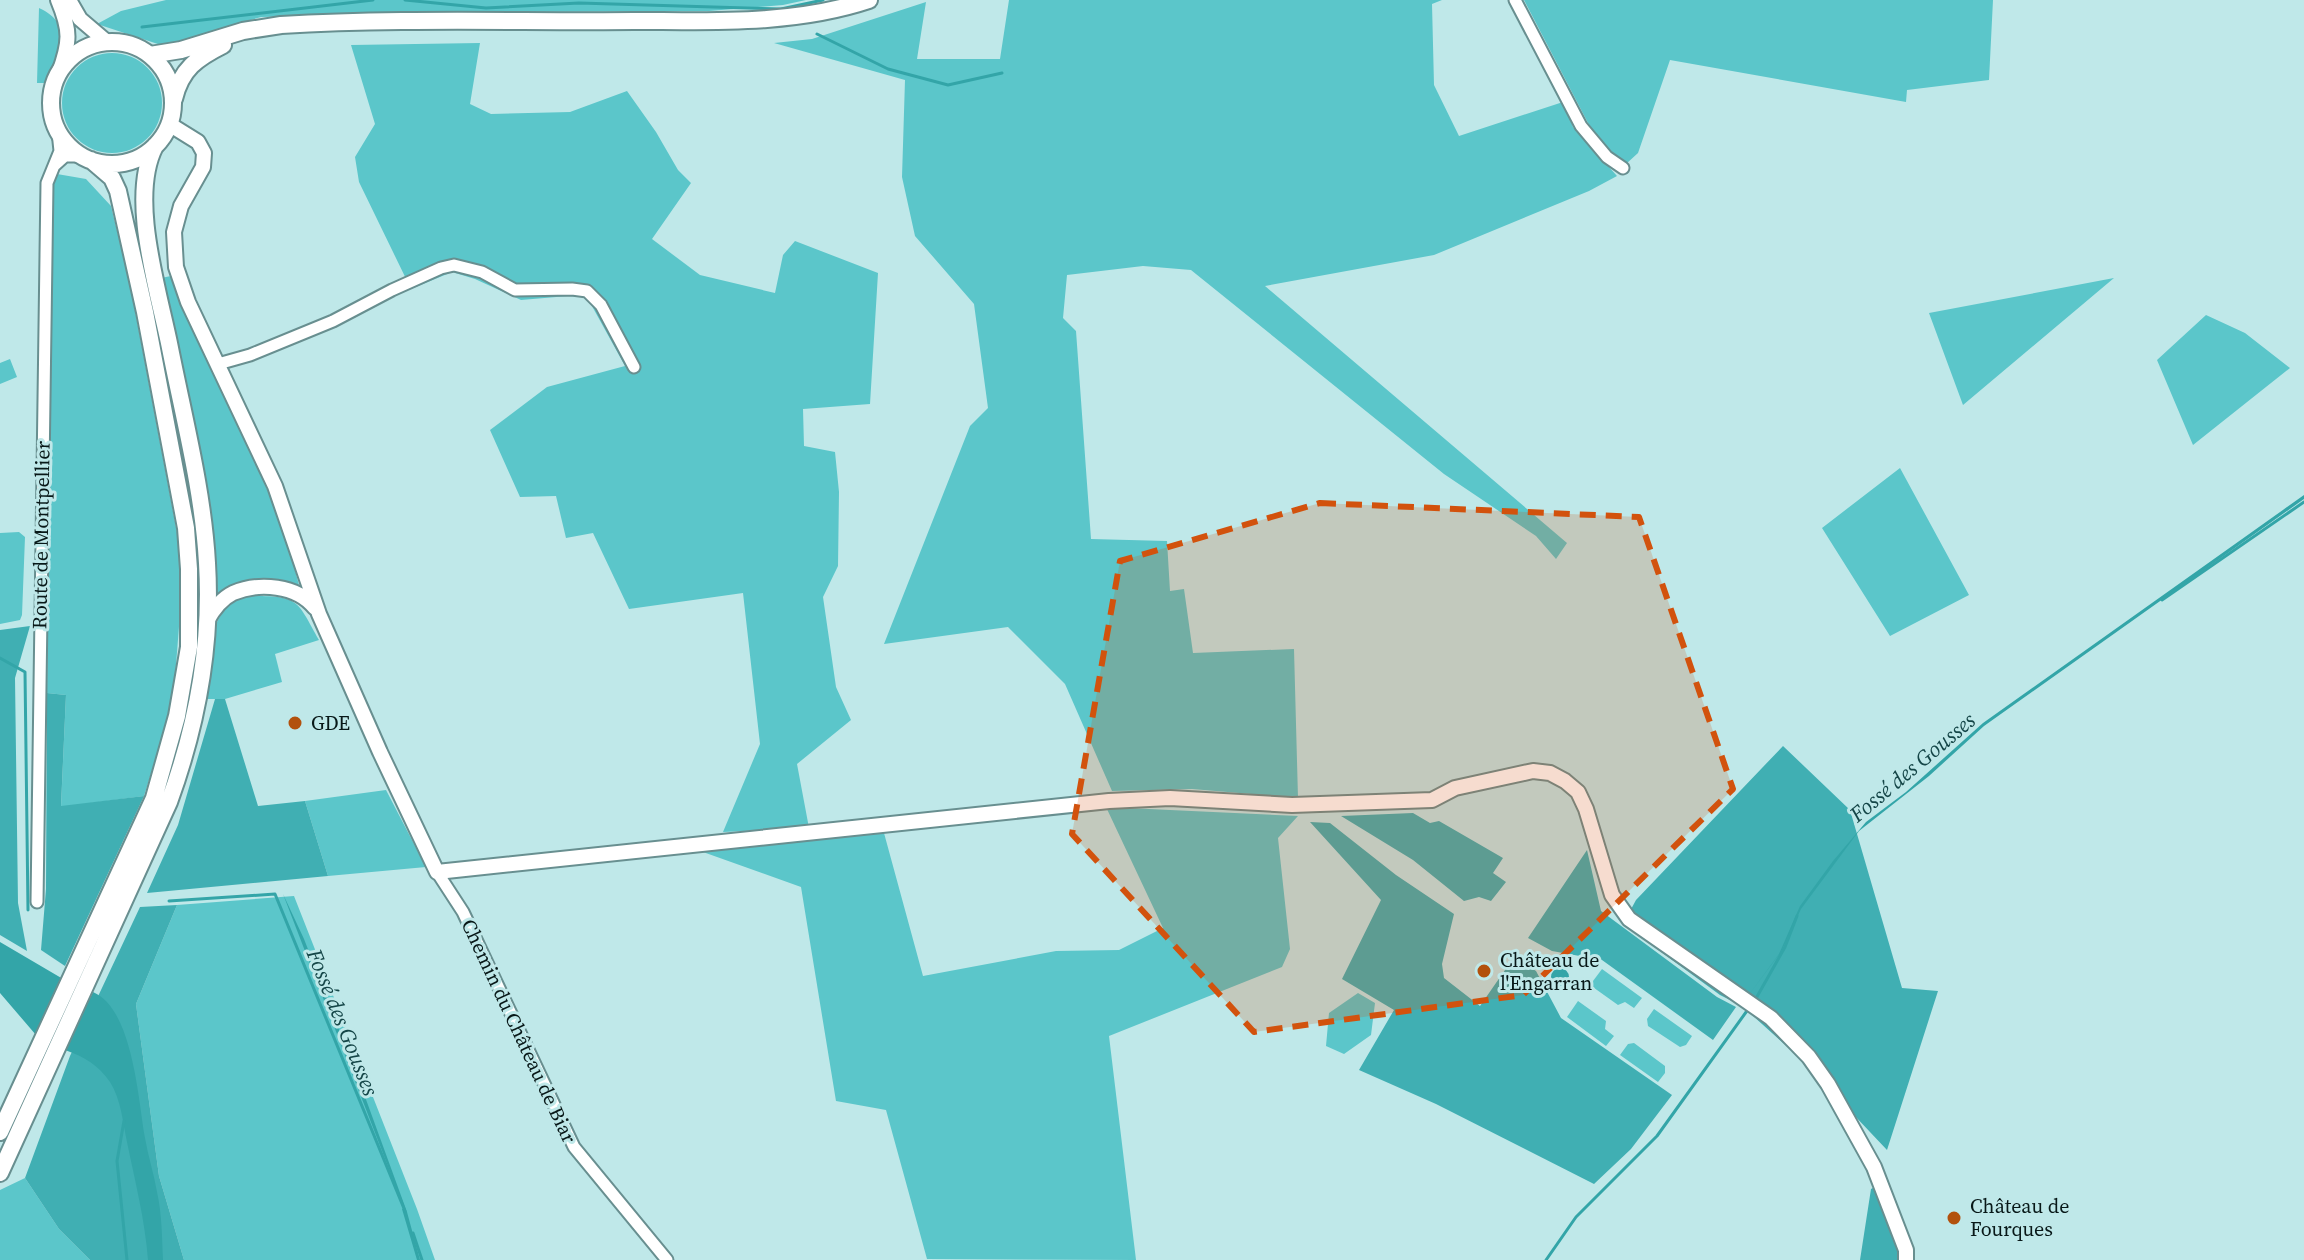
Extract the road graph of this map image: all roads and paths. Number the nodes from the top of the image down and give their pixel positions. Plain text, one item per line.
1 (58, 0) edge
2 (69, 0) edge
3 (869, 0) edge
4 (1515, 0) edge
5 (264, 28) junction
6 (107, 42) junction
7 (150, 55) junction
8 (59, 73) junction
9 (173, 104) junction
10 (169, 124) junction
11 (58, 132) junction
12 (155, 146) junction
13 (86, 158) junction
14 (1623, 168) dead end
15 (53, 169) junction
16 (218, 364) junction
17 (634, 367) dead end
18 (307, 579) junction
19 (303, 596) junction
20 (319, 614) junction
21 (207, 621) junction
22 (437, 872) junction
23 (37, 902) dead end
24 (83, 971) junction
25 (47, 1050) junction
26 (0, 1132) edge
27 (0, 1173) edge
28 (667, 1260) edge
29 (1906, 1260) edge

1 - 8 street
2 - 6 street
3 - 5 main road
4 - 14 street
5 - 7 main road
5 - 9 main road
6 - 7 main road
6 - 8 main road
7 - 9 main road
8 - 11 main road
9 - 10 main road
10 - 12 main road
10 - 16 street
11 - 13 main road
11 - 15 street, Route de Montpellier
12 - 13 main road
12 - 21 main road
13 - 15 street
13 - 24 main road
15 - 23 street, Route de Montpellier
16 - 17 street
16 - 18 street
18 - 19 street
18 - 20 street
19 - 20 street
19 - 21 street
20 - 22 street
21 - 24 main road
22 - 28 street, Chemin du Château de Biar
22 - 29 street
24 - 25 main road
25 - 26 main road
25 - 27 main road

